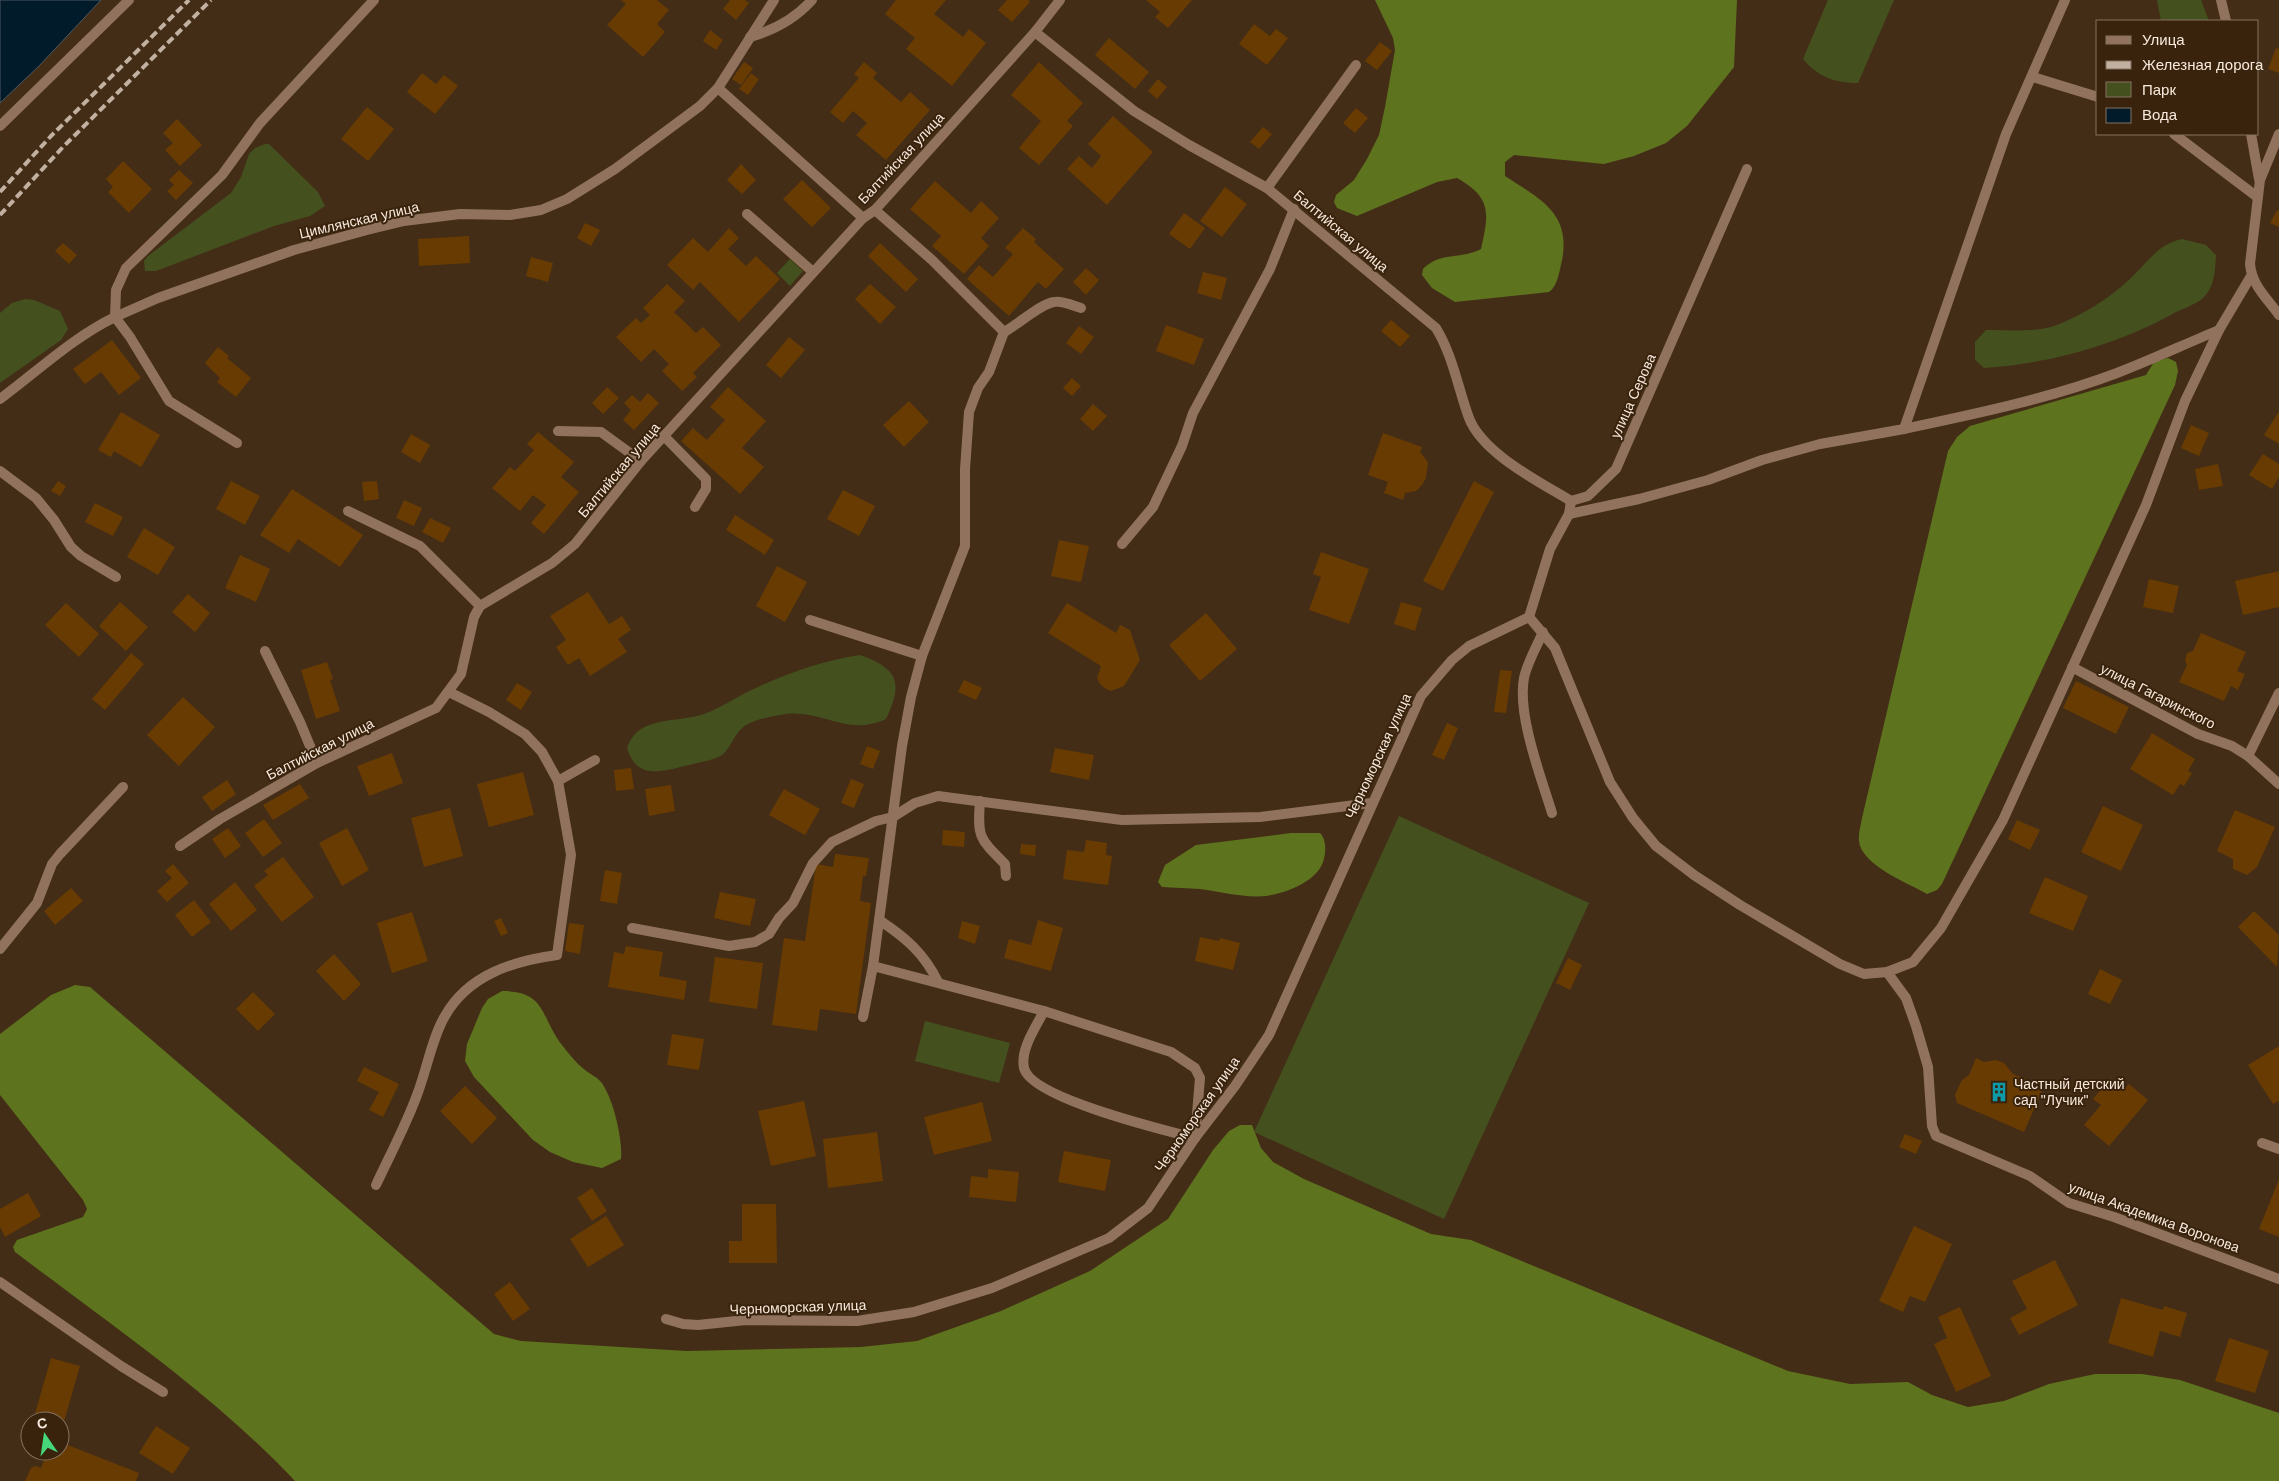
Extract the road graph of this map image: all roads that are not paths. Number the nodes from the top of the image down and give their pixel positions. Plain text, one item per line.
1 (129, 0) edge
2 (374, 0) edge
3 (774, 0) edge
4 (812, 0) edge
5 (1060, 0) edge
6 (2065, 0) edge
7 (2221, 0) edge
8 (2226, 20) edge
9 (1035, 32) junction
10 (750, 37) junction
11 (1356, 65) dead end
12 (2033, 77) junction
13 (718, 88) junction
14 (2096, 96) edge
15 (0, 126) edge
16 (2279, 134) edge
17 (2175, 135) edge
18 (2251, 135) edge
19 (1747, 169) dead end
20 (2260, 180) junction
21 (1267, 188) junction
22 (2256, 196) junction
23 (1294, 209) junction
24 (875, 210) junction
25 (747, 214) dead end
26 (864, 218) junction
27 (813, 272) junction
28 (2251, 276) junction
29 (1081, 308) dead end
30 (2279, 315) edge
31 (115, 317) junction
32 (2219, 330) junction
33 (1004, 332) junction
34 (0, 399) edge
35 (1904, 429) junction
36 (558, 431) dead end
37 (664, 436) junction
38 (237, 443) dead end
39 (641, 461) junction
40 (0, 471) edge
41 (1571, 501) junction
42 (695, 506) dead end
43 (348, 511) dead end
44 (1569, 514) junction
45 (1122, 544) dead end
46 (116, 577) dead end
47 (480, 606) junction
48 (1529, 617) junction
49 (810, 620) dead end
50 (1543, 632) junction
51 (265, 651) dead end
52 (922, 656) junction
53 (2072, 667) junction
54 (449, 692) junction
55 (2279, 693) edge
56 (2248, 756) junction
57 (595, 760) dead end
58 (317, 763) junction
59 (558, 782) junction
60 (2279, 784) edge
61 (123, 787) dead end
62 (980, 801) junction
63 (1371, 803) junction
64 (1552, 813) dead end
65 (893, 817) junction
66 (180, 846) dead end
67 (1006, 876) dead end
68 (879, 920) junction
69 (632, 928) dead end
70 (0, 949) edge
71 (872, 966) junction
72 (1887, 972) junction
73 (938, 982) junction
74 (1044, 1011) junction
75 (862, 1017) dead end
76 (1195, 1138) junction
77 (2262, 1143) dead end
78 (2279, 1149) edge
79 (376, 1185) dead end
80 (2279, 1278) edge
81 (0, 1282) edge
82 (666, 1319) dead end
83 (163, 1392) dead end

1 - 15 street
2 - 31 street
3 - 10 street, Цимлянская улица
4 - 10 street
5 - 9 street, Балтийская улица
6 - 12 street
7 - 8 street
9 - 21 street, Балтийская улица
9 - 24 street, Балтийская улица
10 - 13 street, Цимлянская улица
11 - 21 street
12 - 14 street
12 - 35 street
13 - 26 street
13 - 31 street, Цимлянская улица
16 - 20 street
17 - 22 street
18 - 20 street
19 - 41 street, улица Серова
20 - 22 street
21 - 23 street, Балтийская улица
22 - 28 street
23 - 41 street, Балтийская улица
23 - 45 street
24 - 26 street, Балтийская улица
24 - 33 street
25 - 27 street
26 - 27 street, Балтийская улица
27 - 37 street, Балтийская улица
28 - 30 street
28 - 32 street
29 - 33 street
31 - 34 street, Цимлянская улица
31 - 38 street
32 - 35 street
32 - 53 street
33 - 52 street
35 - 44 street
36 - 39 street
37 - 39 street, Балтийская улица
37 - 42 street
39 - 47 street, Балтийская улица
40 - 46 street
41 - 44 street
43 - 47 street
44 - 48 street
47 - 54 street, Балтийская улица
48 - 50 street
48 - 63 street, Черноморская улица
49 - 52 street
50 - 64 street
50 - 72 street
51 - 58 street
52 - 65 street
53 - 56 street, улица Гагаринского
53 - 72 street
54 - 58 street, Балтийская улица
54 - 59 street
55 - 56 street
56 - 60 street, улица Гагаринского
57 - 59 street
58 - 66 street, Балтийская улица
59 - 79 street
61 - 70 street
62 - 63 street
62 - 65 street
62 - 67 street
63 - 76 street, Черноморская улица
65 - 68 street
65 - 69 street
68 - 71 street
68 - 73 street
71 - 73 street
71 - 75 street
72 - 80 street, улица Академика Воронова
73 - 74 street
74 - 76 street
74 - 76 street
76 - 82 street, Черноморская улица
77 - 78 street
81 - 83 street

